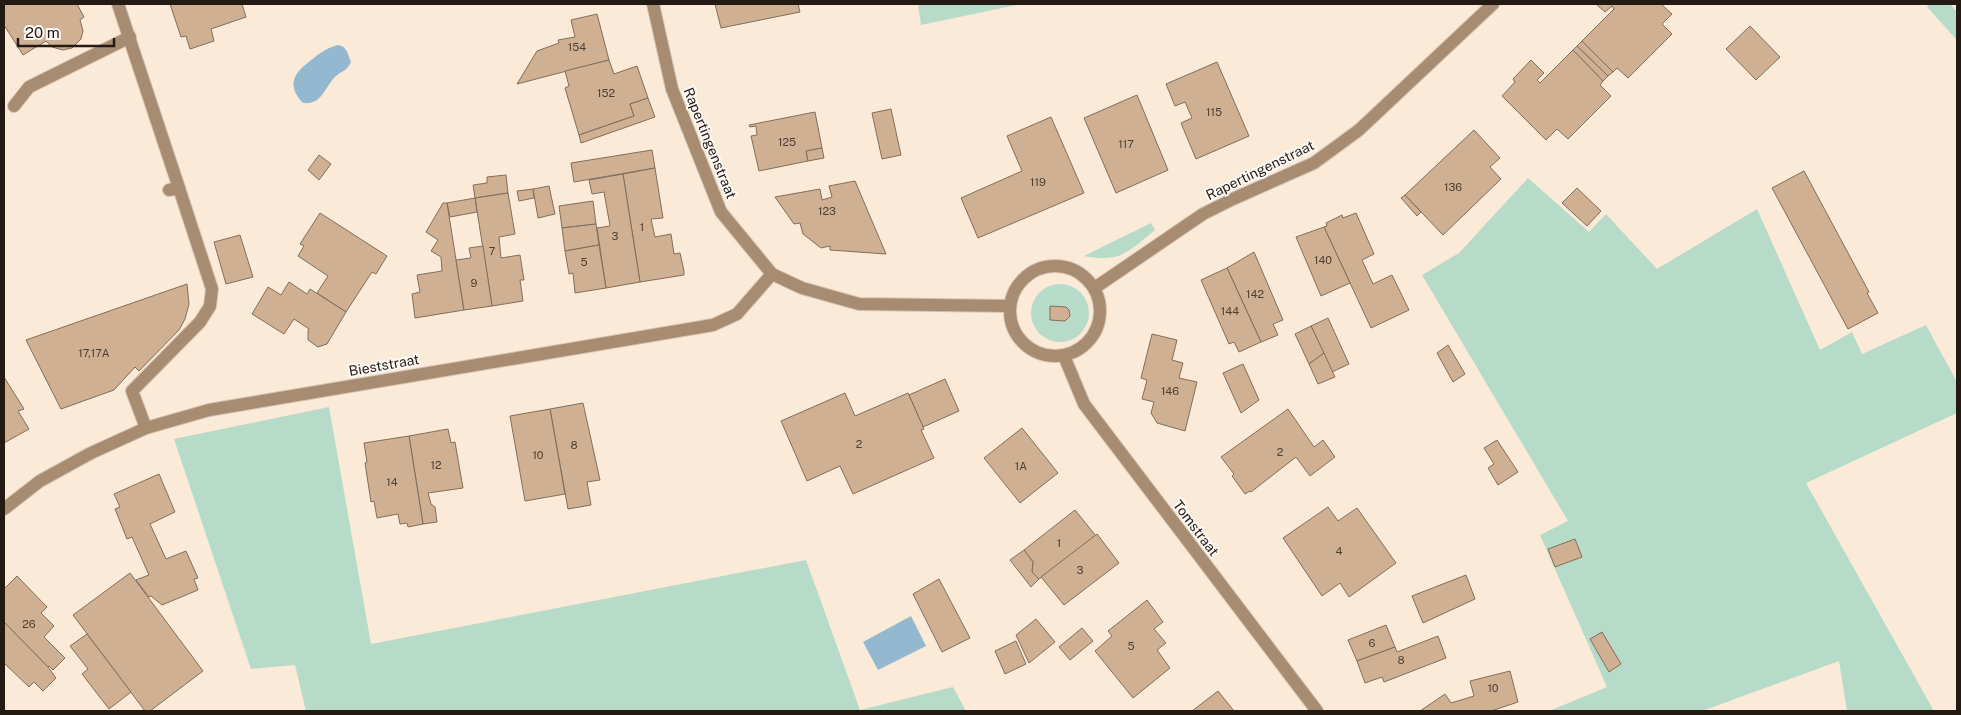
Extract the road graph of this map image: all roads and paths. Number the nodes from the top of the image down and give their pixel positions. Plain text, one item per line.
1 (118, 4) edge
2 (653, 4) edge
3 (1493, 4) edge
4 (130, 37) junction
5 (14, 106) dead end
6 (772, 274) junction
7 (1096, 287) junction
8 (1010, 306) junction
9 (1064, 356) junction
10 (146, 428) junction
11 (4, 509) edge
12 (1317, 711) edge

1 - 4 street
2 - 6 street, Rapertingenstraat
3 - 7 street, Rapertingenstraat
4 - 5 street
4 - 10 street
6 - 8 street, Rapertingenstraat
6 - 10 street, Bieststraat
7 - 8 street
7 - 9 street
8 - 9 street
9 - 12 street, Tomstraat
10 - 11 street, Bieststraat

